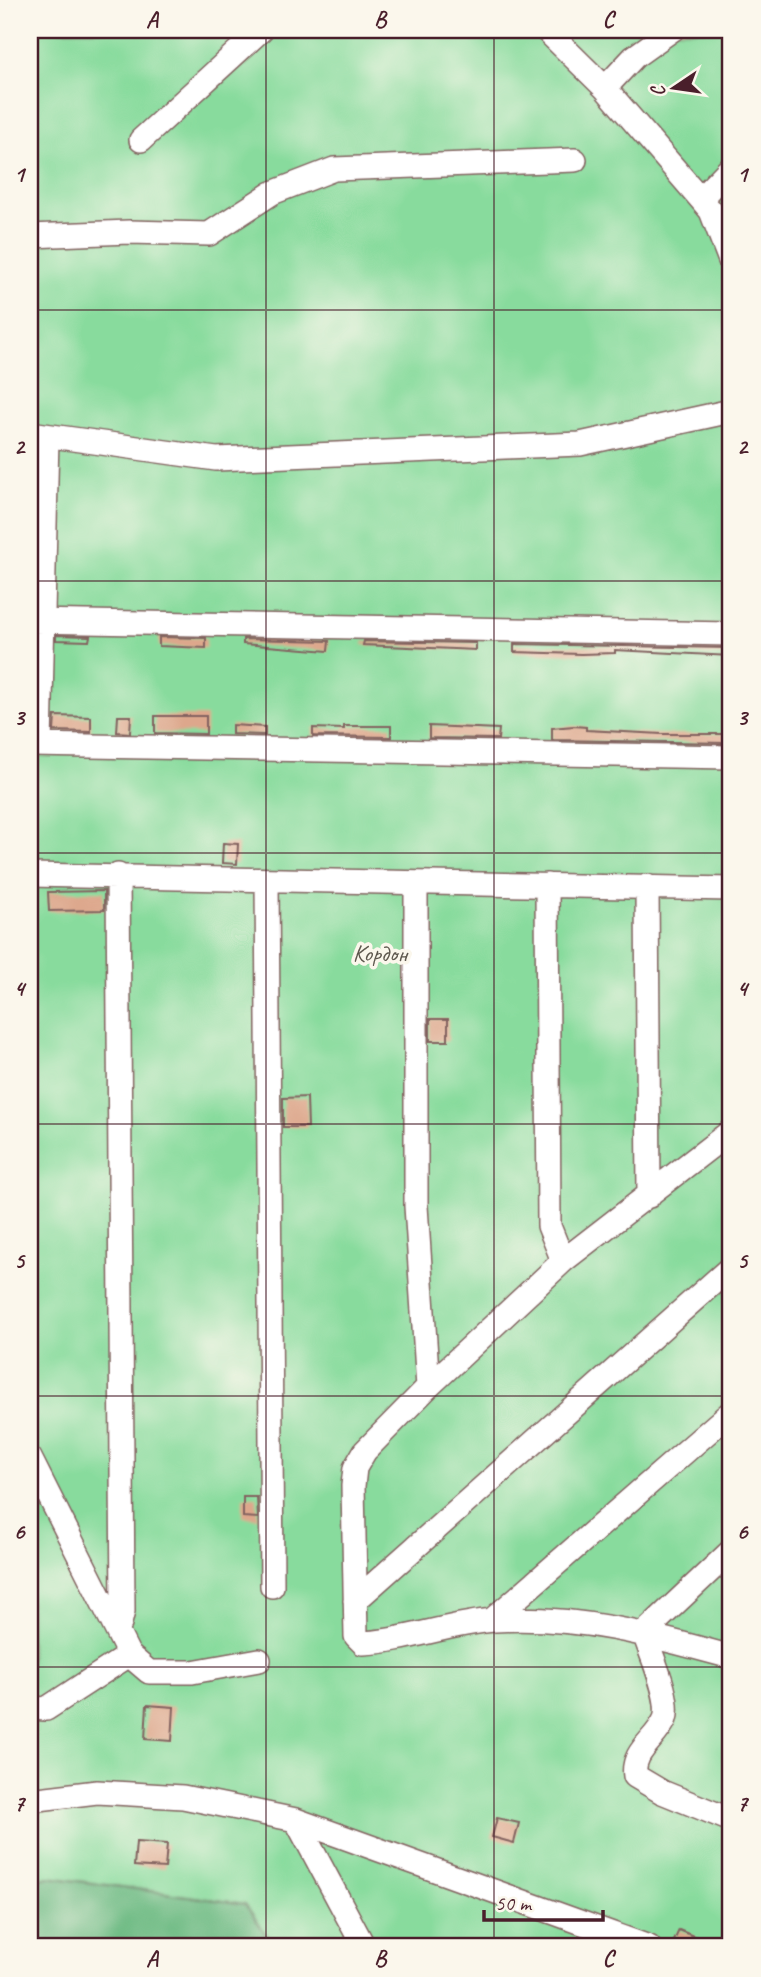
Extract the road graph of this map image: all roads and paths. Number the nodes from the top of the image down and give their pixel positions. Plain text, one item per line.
1 (261, 30) edge
2 (546, 30) edge
3 (672, 30) edge
4 (605, 88) junction
5 (141, 140) dead end
6 (575, 160) dead end
7 (731, 167) edge
8 (701, 198) junction
9 (30, 236) edge
10 (731, 262) edge
11 (731, 411) edge
12 (38, 435) edge
13 (37, 492) edge
14 (37, 621) edge
15 (731, 634) edge
16 (35, 745) edge
17 (731, 757) edge
18 (30, 875) edge
19 (118, 875) junction
20 (267, 880) junction
21 (416, 883) junction
22 (547, 885) junction
23 (647, 886) junction
24 (731, 890) edge
25 (731, 1131) edge
26 (649, 1196) junction
27 (563, 1261) junction
28 (731, 1267) edge
29 (428, 1387) junction
30 (731, 1412) edge
31 (30, 1458) edge
32 (731, 1551) edge
33 (272, 1586) dead end
34 (355, 1601) junction
35 (492, 1620) junction
36 (118, 1631) junction
37 (644, 1633) junction
38 (130, 1655) junction
39 (731, 1657) edge
40 (259, 1660) dead end
41 (30, 1709) edge
42 (30, 1800) edge
43 (731, 1820) edge
44 (296, 1821) junction
45 (364, 1947) edge
46 (649, 1947) edge

1 - 5 street
2 - 4 street
3 - 4 street
4 - 8 street
6 - 9 street
7 - 8 street
8 - 10 street
11 - 12 street
12 - 13 street
13 - 14 street
14 - 15 street
14 - 16 street
16 - 17 street
18 - 19 street
19 - 20 street
19 - 36 street
20 - 21 street
20 - 33 street
21 - 22 street
21 - 29 street
22 - 23 street
22 - 27 street
23 - 24 street
23 - 26 street
25 - 26 street
26 - 27 street
27 - 29 street
28 - 34 street
29 - 34 street
30 - 35 street
31 - 36 street
32 - 37 street
34 - 35 street
35 - 37 street
36 - 38 street
37 - 39 street
37 - 43 street
38 - 40 street
38 - 41 street
42 - 44 street
44 - 45 street
44 - 46 street

